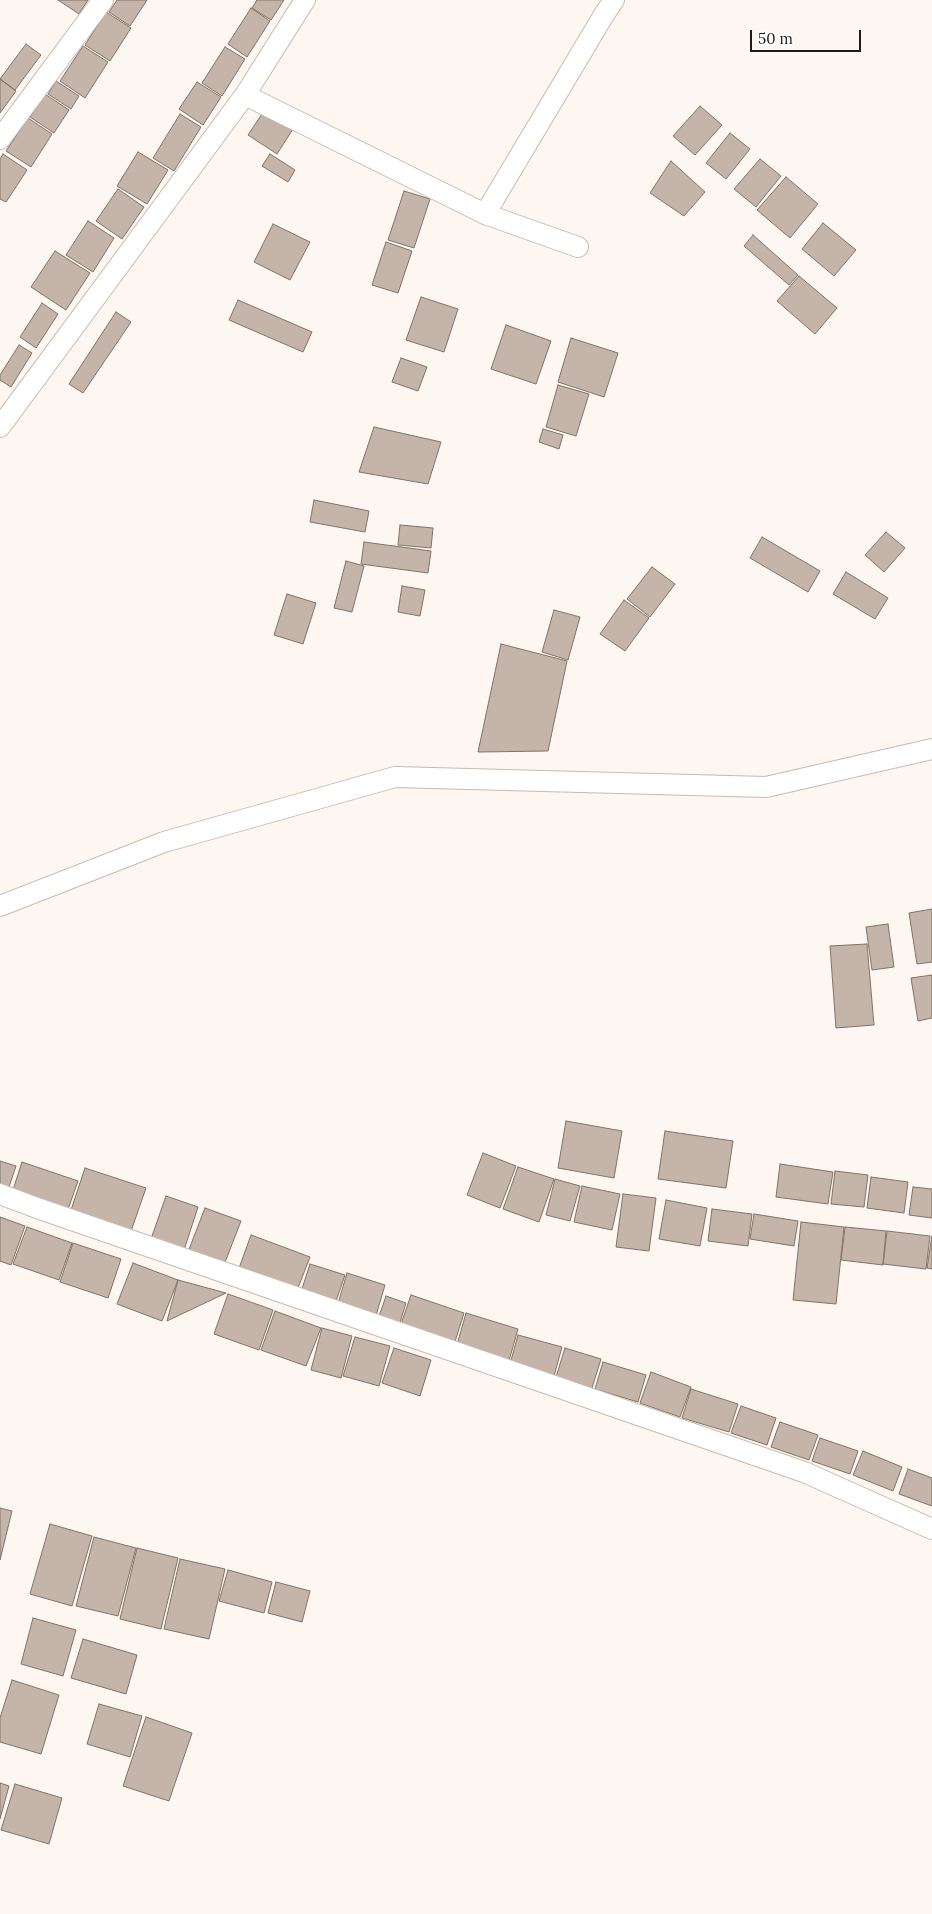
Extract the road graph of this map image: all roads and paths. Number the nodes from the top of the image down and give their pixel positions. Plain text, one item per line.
1 (102, 0) edge
2 (305, 0) edge
3 (614, 0) edge
4 (245, 95) junction
5 (0, 140) edge
6 (485, 214) junction
7 (578, 247) dead end
8 (0, 427) edge
9 (932, 749) edge
10 (0, 906) edge
11 (0, 1194) edge
12 (932, 1529) edge

1 - 5 street
2 - 4 street
3 - 6 street
4 - 6 street
4 - 8 street
6 - 7 street
9 - 10 street
11 - 12 street

